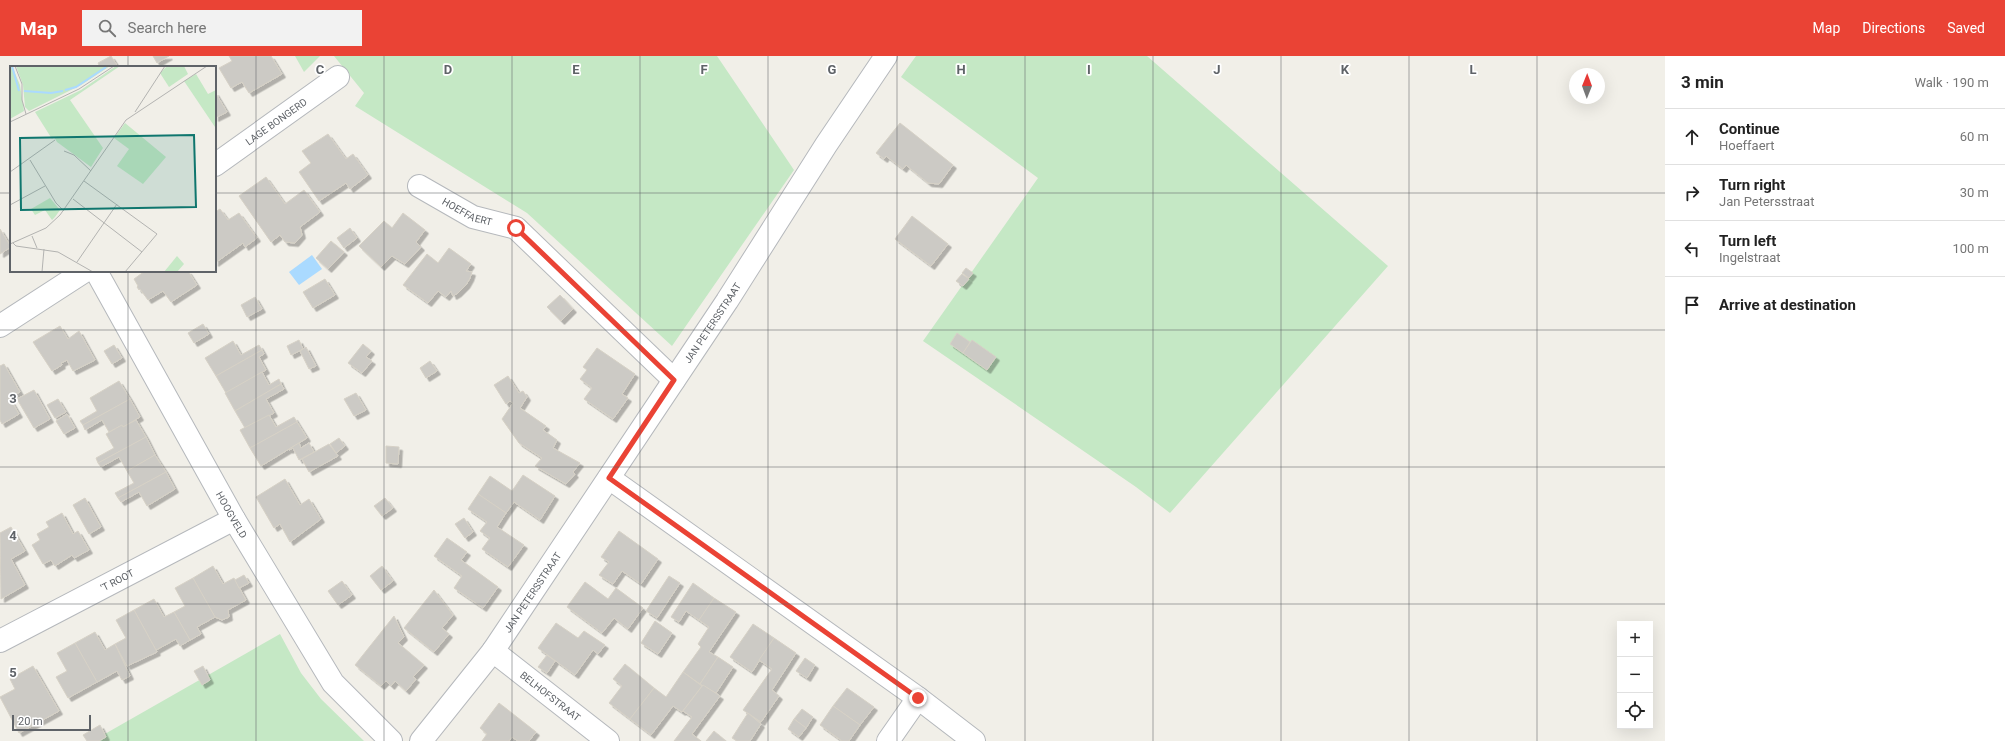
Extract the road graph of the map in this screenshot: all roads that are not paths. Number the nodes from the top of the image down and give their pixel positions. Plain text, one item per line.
1 (886, 56) edge
2 (338, 77) dead end
3 (216, 164) edge
4 (419, 186) dead end
5 (83, 272) edge
6 (97, 272) edge
7 (0, 326) edge
8 (674, 380) junction
9 (609, 478) junction
10 (234, 519) junction
11 (0, 640) edge
12 (493, 651) junction
13 (918, 698) junction
14 (391, 741) edge
15 (421, 741) edge
16 (608, 741) edge
17 (888, 741) edge
18 (974, 741) edge

1 - 8 street, JAN PETERSSTRAAT
2 - 3 street, LAGE BONGERD
4 - 8 street, HOEFFAERT
5 - 7 street
6 - 10 street, HOOGVELD
8 - 9 street, JAN PETERSSTRAAT
9 - 12 street, JAN PETERSSTRAAT
9 - 13 street
10 - 11 street, 'T ROOT
10 - 14 street, HOOGVELD
12 - 15 street, JAN PETERSSTRAAT
12 - 16 street, BELHOFSTRAAT
13 - 17 street
13 - 18 street

